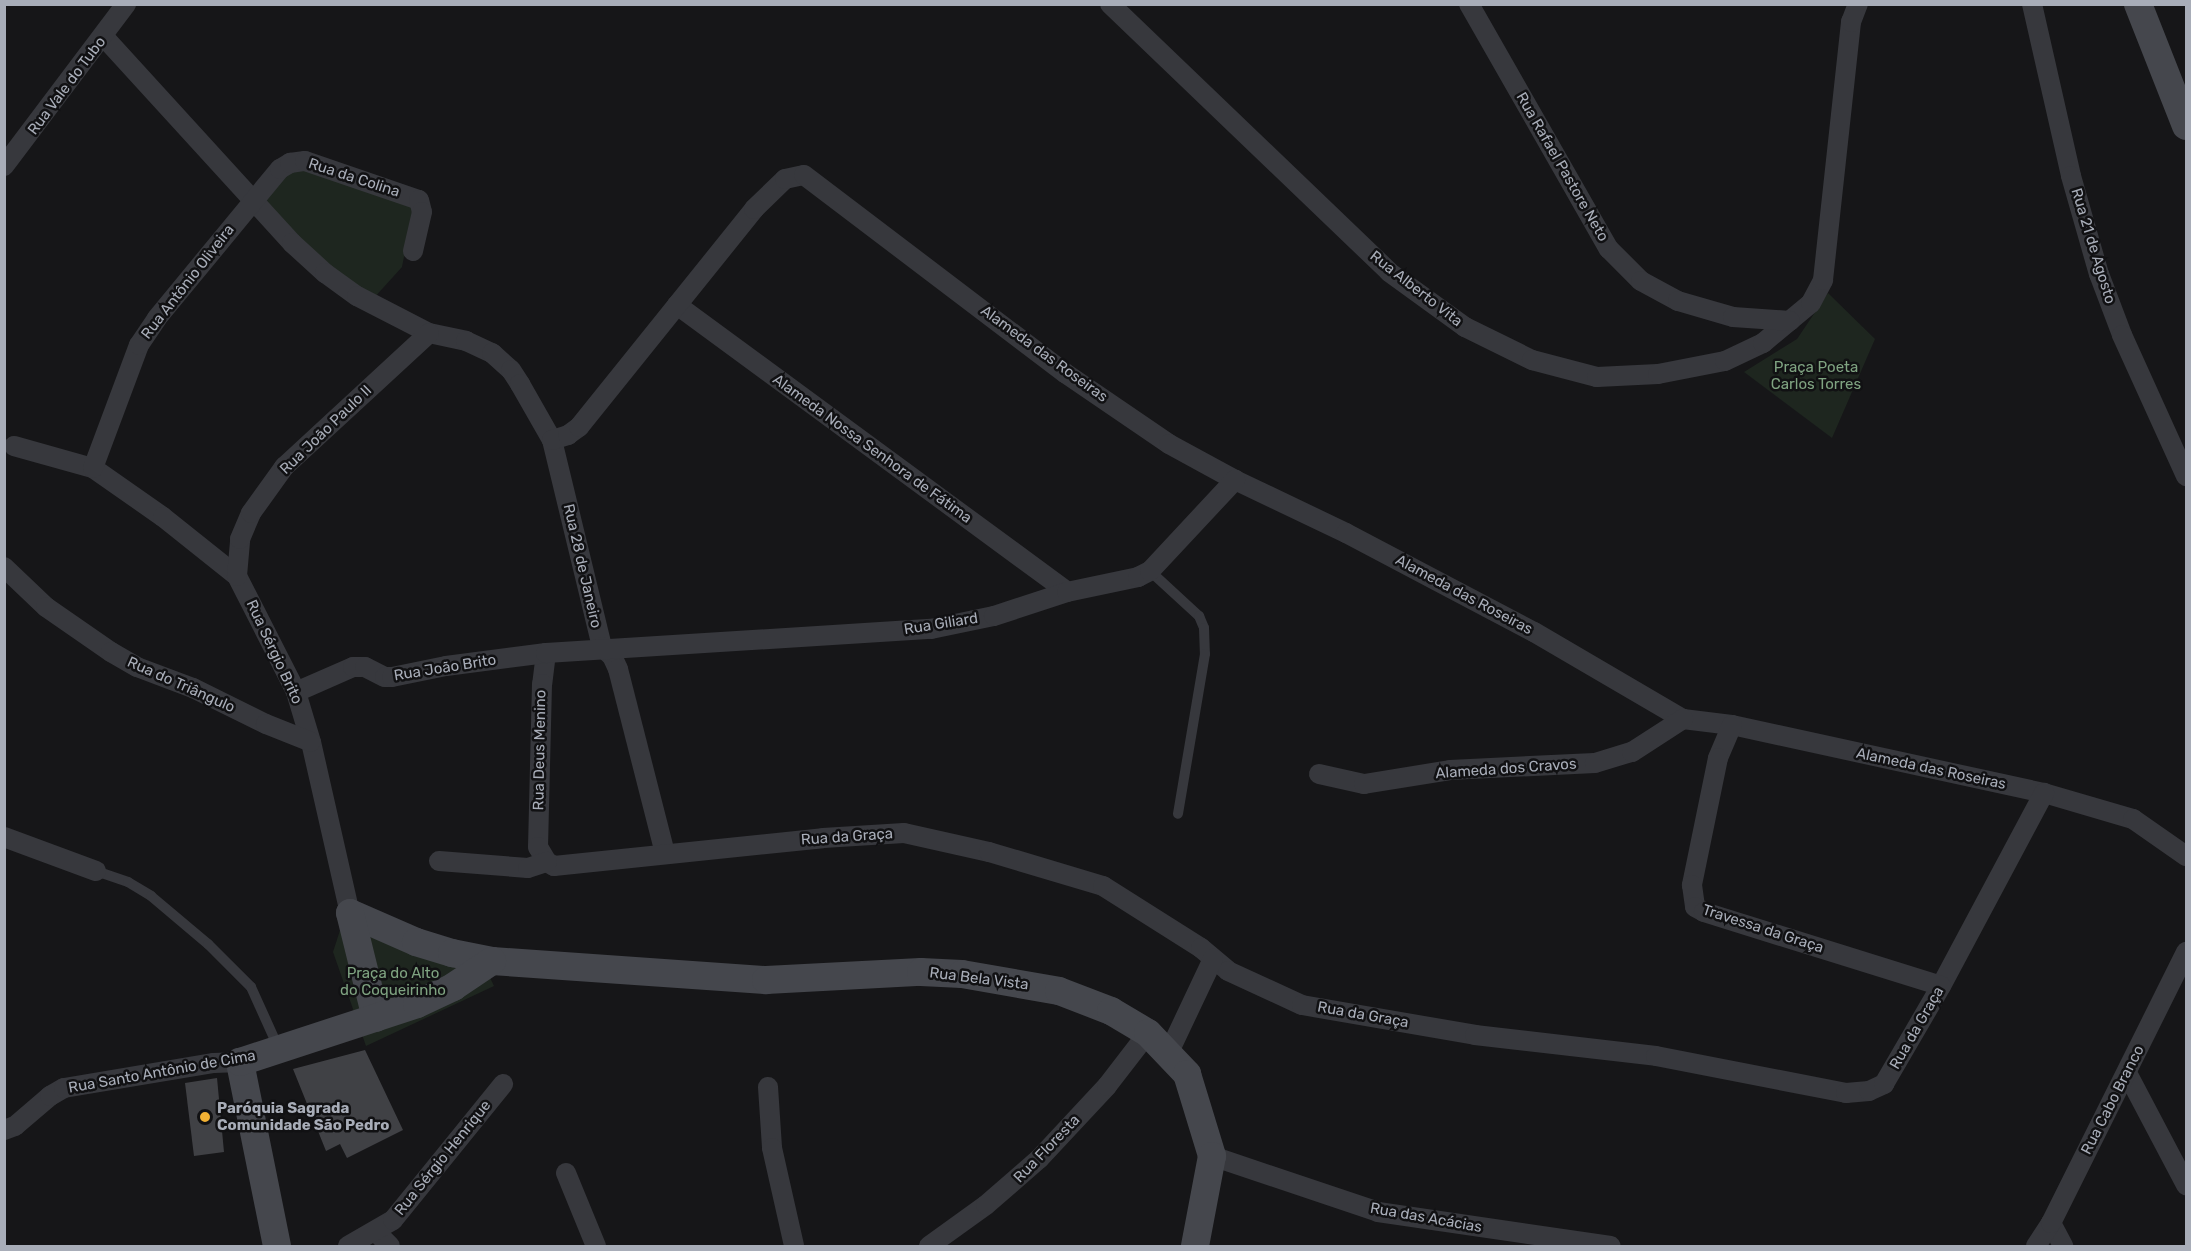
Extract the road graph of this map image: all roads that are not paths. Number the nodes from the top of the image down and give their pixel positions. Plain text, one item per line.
1 (126, 4) edge
2 (1110, 4) edge
3 (1469, 4) edge
4 (1858, 4) edge
5 (2032, 4) edge
6 (2138, 4) edge
7 (104, 37) junction
8 (2187, 126) edge
9 (4, 166) edge
10 (254, 202) junction
11 (413, 251) dead end
12 (677, 305) junction
13 (1790, 321) junction
14 (429, 333) junction
15 (552, 440) junction
16 (14, 446) dead end
17 (93, 468) junction
18 (2187, 476) edge
19 (1235, 480) junction
20 (4, 567) edge
21 (1150, 571) junction
22 (237, 576) junction
23 (1067, 592) junction
24 (602, 647) junction
25 (546, 653) junction
26 (296, 693) junction
27 (1683, 719) junction
28 (1732, 725) junction
29 (311, 742) junction
30 (1319, 774) dead end
31 (2044, 794) junction
32 (1178, 814) dead end
33 (4, 837) edge
34 (542, 854) junction
35 (665, 854) junction
36 (2187, 856) edge
37 (439, 861) dead end
38 (96, 871) joint
39 (350, 913) junction
40 (2187, 952) edge
41 (1213, 959) junction
42 (492, 961) junction
43 (1941, 986) junction
44 (376, 1018) junction
45 (1148, 1033) junction
46 (279, 1050) junction
47 (1169, 1052) junction
48 (240, 1062) junction
49 (2127, 1073) junction
50 (503, 1084) dead end
51 (768, 1087) dead end
52 (4, 1130) edge
53 (1212, 1155) junction
54 (566, 1173) dead end
55 (2187, 1185) edge
56 (2051, 1223) junction
57 (375, 1231) junction
58 (1200, 1244) edge
59 (277, 1246) edge
60 (348, 1246) edge
61 (390, 1246) edge
62 (596, 1246) edge
63 (794, 1246) edge
64 (929, 1246) edge
65 (1611, 1246) edge
66 (2036, 1246) edge
67 (2063, 1246) edge

1 - 7 street, Rua Vale do Tubo
2 - 13 street, Rua Alberto Vita
3 - 13 street, Rua Rafael Pastore Neto
4 - 13 street, Rua Alberto Vita
5 - 18 street, Rua 21 de Agosto
6 - 8 main road
7 - 9 street, Rua Vale do Tubo
7 - 10 street
10 - 11 street, Rua da Colina
10 - 14 street
10 - 17 street, Rua Antônio Oliveira
12 - 15 street
12 - 19 street, Alameda das Roseiras
12 - 23 street, Alameda Nossa Senhora de Fátima
14 - 15 street, Rua 28 de Janeiro
14 - 22 street, Rua João Paulo II
15 - 24 street, Rua 28 de Janeiro
16 - 17 street, Rua Sérgio Brito
17 - 22 street, Rua Sérgio Brito
19 - 21 street, Rua Giliard
19 - 27 street, Alameda das Roseiras
20 - 29 street, Rua do Triângulo
21 - 23 street, Rua Giliard
21 - 32 lane
22 - 26 street, Rua Sérgio Brito
23 - 24 street, Rua Giliard
24 - 25 street, Rua João Brito
24 - 35 street, Rua 28 de Janeiro
25 - 26 street, Rua João Brito
25 - 34 street, Rua Deus Menino
26 - 29 street, Rua Sérgio Brito
27 - 28 street, Alameda das Roseiras
27 - 30 street, Alameda dos Cravos
28 - 31 street, Alameda das Roseiras
28 - 43 street, Travessa da Graça
29 - 39 street, Rua Sérgio Brito
31 - 36 street, Alameda das Roseiras
31 - 43 street, Rua da Graça
33 - 38 street
34 - 35 street, Rua da Graça
34 - 37 street, Rua da Graça
35 - 41 street, Rua da Graça
38 - 46 lane
39 - 42 main road, Rua Bela Vista
39 - 44 main road, Rua Sérgio Brito
40 - 49 street, Rua Cabo Branco
41 - 43 street, Rua da Graça
41 - 47 street
42 - 44 main road, Rua Santo Antônio de Cima
42 - 45 main road, Rua Bela Vista
44 - 46 main road, Rua Santo Antônio de Cima
45 - 47 main road, Rua Bela Vista
45 - 64 street, Rua Floresta
46 - 48 main road, Rua Santo Antônio de Cima
47 - 53 main road, Rua Bela Vista
48 - 52 street, Rua Santo Antônio de Cima
48 - 59 main road
49 - 55 street
49 - 56 street, Rua Cabo Branco
50 - 57 street, Rua Sérgio Henrique
51 - 63 street
53 - 58 main road, Rua Bela Vista
53 - 65 street, Rua das Acácias
54 - 62 street
56 - 66 street, Rua Cabo Branco
56 - 67 street
57 - 60 street, Rua Sérgio Henrique
57 - 61 street

